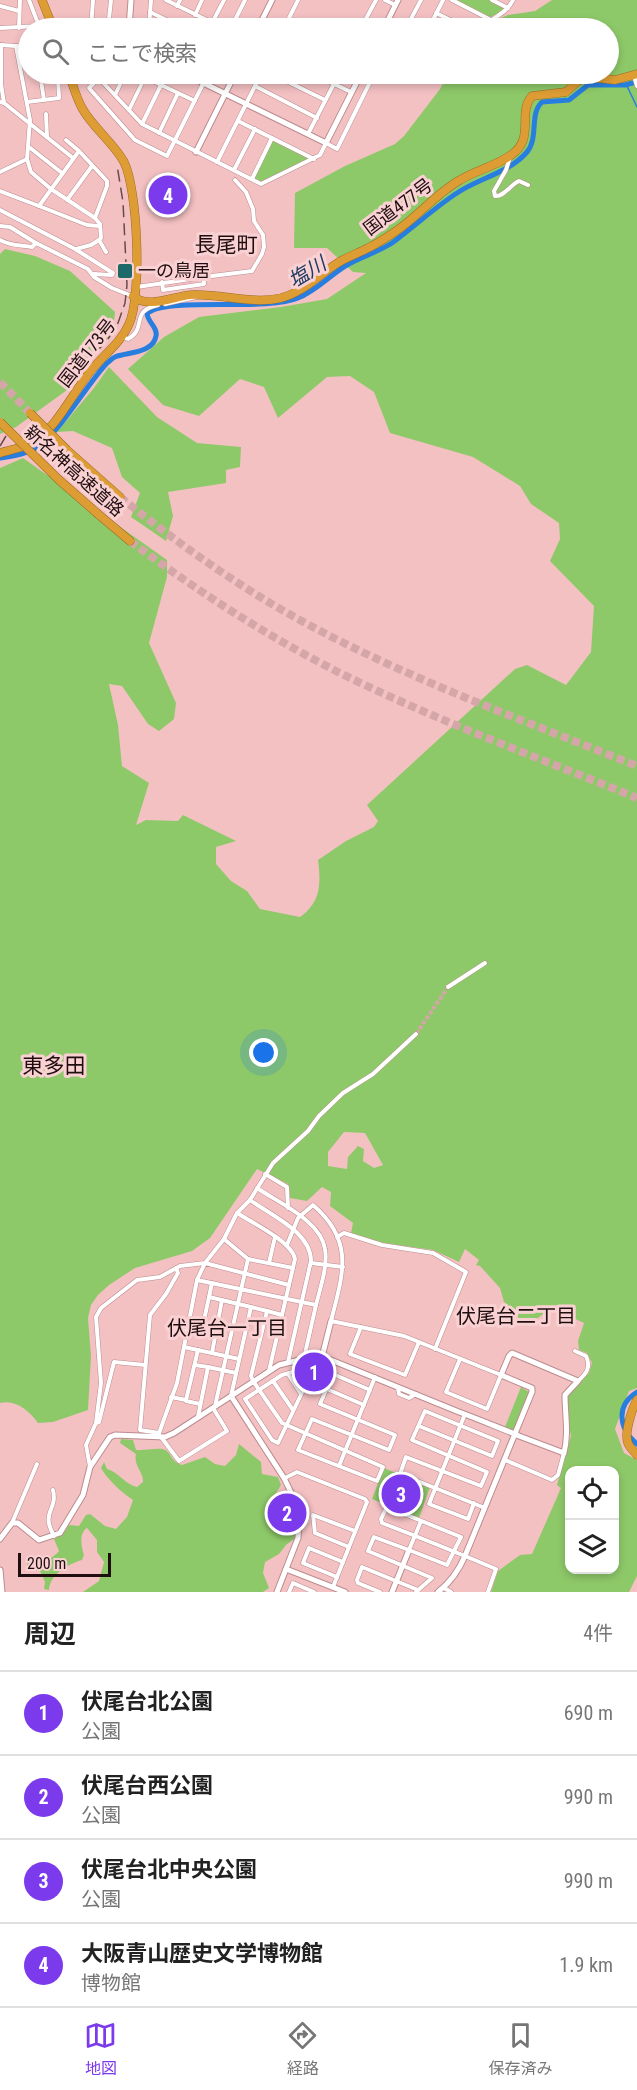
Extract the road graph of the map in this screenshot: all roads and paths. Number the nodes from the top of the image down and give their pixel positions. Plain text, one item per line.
1 (20, 0) edge
2 (29, 0) edge
3 (40, 0) edge
4 (93, 0) edge
5 (111, 0) edge
6 (131, 0) edge
7 (151, 0) edge
8 (166, 0) edge
9 (180, 0) edge
10 (202, 0) edge
11 (224, 0) edge
12 (245, 0) edge
13 (272, 0) edge
14 (298, 0) edge
15 (376, 0) edge
16 (385, 0) edge
17 (421, 0) edge
18 (443, 0) edge
19 (452, 0) edge
20 (492, 0) edge
21 (513, 0) edge
22 (396, 3) edge
23 (0, 6) edge
24 (177, 6) junction
25 (509, 8) junction
26 (19, 11) junction
27 (150, 12) junction
28 (436, 13) junction
29 (195, 15) junction
30 (19, 18) edge
31 (36, 18) edge
32 (47, 18) edge
33 (92, 18) edge
34 (109, 18) edge
35 (130, 18) edge
36 (150, 18) edge
37 (162, 18) edge
38 (201, 18) edge
39 (215, 18) edge
40 (236, 18) edge
41 (263, 18) edge
42 (289, 18) edge
43 (367, 18) edge
44 (389, 18) edge
45 (411, 18) edge
46 (434, 18) edge
47 (446, 18) edge
48 (487, 18) edge
49 (494, 18) edge
50 (0, 28) edge
51 (18, 28) edge
52 (0, 45) edge
53 (16, 46) joint
54 (18, 56) edge
55 (0, 73) edge
56 (635, 75) edge
57 (619, 79) edge
58 (23, 84) edge
59 (42, 84) edge
60 (58, 84) edge
61 (70, 84) edge
62 (72, 84) edge
63 (93, 84) edge
64 (105, 84) edge
65 (121, 84) edge
66 (142, 84) edge
67 (203, 84) edge
68 (208, 84) edge
69 (230, 84) edge
70 (292, 84) edge
71 (334, 84) joint
72 (355, 84) edge
73 (369, 84) edge
74 (575, 84) edge
75 (161, 85) joint
76 (255, 86) joint
77 (637, 86) edge
78 (351, 92) junction
79 (178, 93) junction
80 (225, 93) junction
81 (1, 94) edge
82 (116, 95) junction
83 (44, 100) junction
84 (325, 100) junction
85 (195, 101) junction
86 (2, 102) edge
87 (27, 102) junction
88 (246, 104) junction
89 (129, 110) junction
90 (46, 114) dead end
91 (316, 118) junction
92 (238, 121) junction
93 (30, 124) junction
94 (142, 124) junction
95 (255, 129) junction
96 (159, 132) junction
97 (308, 135) junction
98 (47, 137) junction
99 (272, 138) junction
100 (66, 140) dead end
101 (175, 141) junction
102 (326, 144) junction
103 (28, 147) junction
104 (79, 151) junction
105 (196, 152) junction
106 (510, 155) junction
107 (73, 158) junction
108 (27, 159) junction
109 (314, 159) junction
110 (217, 162) junction
111 (92, 166) junction
112 (234, 170) junction
113 (0, 172) edge
114 (62, 173) junction
115 (252, 179) junction
116 (235, 180) dead end
117 (528, 185) dead end
118 (51, 189) junction
119 (0, 191) edge
120 (67, 200) junction
121 (39, 206) junction
122 (0, 210) edge
123 (94, 218) junction
124 (0, 226) edge
125 (99, 226) junction
126 (0, 240) edge
127 (99, 240) junction
128 (36, 243) junction
129 (75, 249) junction
130 (106, 252) dead end
131 (93, 274) junction
132 (204, 277) junction
133 (162, 282) junction
134 (137, 287) junction
135 (163, 290) junction
136 (200, 295) junction
137 (134, 298) junction
138 (164, 300) junction
139 (122, 336) junction
140 (30, 414) tunnel mouth
141 (0, 422) edge
142 (0, 451) edge
143 (120, 497) tunnel mouth
144 (130, 541) tunnel mouth
145 (484, 963) dead end
146 (448, 987) tunnel mouth
147 (416, 1034) tunnel mouth
148 (265, 1174) junction
149 (257, 1188) junction
150 (250, 1200) junction
151 (288, 1208) junction
152 (237, 1213) junction
153 (300, 1216) junction
154 (293, 1230) junction
155 (275, 1237) junction
156 (337, 1237) junction
157 (224, 1239) junction
158 (287, 1245) junction
159 (248, 1259) junction
160 (205, 1263) junction
161 (269, 1263) junction
162 (311, 1263) junction
163 (325, 1266) junction
164 (343, 1267) junction
165 (176, 1268) junction
166 (293, 1268) junction
167 (244, 1274) junction
168 (197, 1280) junction
169 (212, 1283) junction
170 (289, 1285) junction
171 (240, 1289) junction
172 (209, 1297) junction
173 (286, 1299) junction
174 (222, 1300) junction
175 (302, 1302) junction
176 (237, 1303) junction
177 (316, 1305) junction
178 (251, 1307) junction
179 (267, 1311) junction
180 (282, 1315) junction
181 (331, 1321) junction
182 (361, 1327) junction
183 (187, 1331) junction
184 (201, 1334) junction
185 (215, 1337) junction
186 (419, 1342) junction
187 (184, 1347) junction
188 (435, 1349) junction
189 (198, 1350) junction
190 (575, 1351) dead end
191 (212, 1353) junction
192 (226, 1356) junction
193 (322, 1357) junction
194 (304, 1358) junction
195 (239, 1359) junction
196 (460, 1359) junction
197 (288, 1362) junction
198 (145, 1365) junction
199 (195, 1365) junction
200 (208, 1367) junction
201 (222, 1371) junction
202 (269, 1371) junction
203 (236, 1374) junction
204 (288, 1374) junction
205 (501, 1375) junction
206 (375, 1377) junction
207 (253, 1381) junction
208 (273, 1381) junction
209 (578, 1381) junction
210 (327, 1389) junction
211 (260, 1390) junction
212 (370, 1390) junction
213 (302, 1394) junction
214 (231, 1396) junction
215 (171, 1397) junction
216 (186, 1400) junction
217 (637, 1400) edge
218 (200, 1404) junction
219 (364, 1405) junction
220 (214, 1407) junction
221 (293, 1411) junction
222 (465, 1414) junction
223 (197, 1418) junction
224 (357, 1420) junction
225 (96, 1423) junction
226 (286, 1425) junction
227 (419, 1426) junction
228 (460, 1426) junction
229 (305, 1434) junction
230 (515, 1434) junction
231 (159, 1435) junction
232 (352, 1435) junction
233 (454, 1441) junction
234 (345, 1452) junction
235 (564, 1453) junction
236 (637, 1455) edge
237 (448, 1456) junction
238 (505, 1460) junction
239 (37, 1464) dead end
240 (339, 1466) junction
241 (90, 1467) junction
242 (442, 1471) junction
243 (285, 1478) junction
244 (436, 1488) junction
245 (53, 1490) dead end
246 (474, 1503) junction
247 (484, 1508) junction
248 (421, 1521) junction
249 (12, 1523) junction
250 (355, 1531) junction
251 (54, 1536) junction
252 (414, 1536) junction
253 (0, 1539) edge
254 (349, 1547) junction
255 (409, 1550) junction
256 (454, 1552) junction
257 (465, 1556) junction
258 (342, 1562) junction
259 (402, 1565) junction
260 (286, 1569) junction
261 (0, 1570) edge
262 (337, 1577) junction
263 (396, 1581) junction
264 (333, 1587) junction
265 (441, 1590) edge
266 (417, 1591) edge
267 (2, 1592) edge
268 (277, 1592) edge
269 (289, 1592) edge
270 (314, 1592) edge
271 (345, 1592) edge
272 (380, 1592) edge
273 (392, 1592) edge
274 (451, 1592) edge
275 (488, 1592) edge

1 - 26 street
2 - 31 street
3 - 32 highway
4 - 33 street
5 - 34 street
6 - 35 street
7 - 27 street
8 - 24 street
9 - 24 street
10 - 29 street
11 - 39 street
12 - 40 street
13 - 41 street
14 - 42 street
15 - 43 street
16 - 22 street
17 - 45 street
18 - 28 street
19 - 48 street
20 - 25 street
21 - 25 street
22 - 44 street
23 - 26 street
24 - 29 street
25 - 49 street
26 - 30 street
27 - 36 street
27 - 37 street
28 - 46 street
28 - 47 street
29 - 38 street
50 - 51 street
52 - 53 street
52 - 55 street
53 - 54 street
55 - 81 street
56 - 57 highway
56 - 77 street
58 - 87 street
59 - 83 street
60 - 83 street
61 - 137 highway, 国道173号
62 - 134 highway, 国道173号
63 - 101 street
64 - 82 street
65 - 82 street
66 - 89 street
67 - 85 street
68 - 80 street
69 - 80 street
70 - 84 street
71 - 78 street
71 - 84 street
72 - 78 street
73 - 102 street
74 - 106 highway
75 - 79 street
75 - 94 street
76 - 88 street
76 - 91 street
78 - 102 street
79 - 85 street
79 - 96 street
80 - 88 street
80 - 105 street
81 - 86 street
82 - 89 street
83 - 87 street
84 - 91 street
85 - 101 street
86 - 93 street
87 - 93 street
88 - 92 street
88 - 97 street
89 - 94 street
90 - 98 street
91 - 97 street
92 - 95 street
92 - 110 street
93 - 98 street
93 - 103 street
94 - 96 street
95 - 99 street
95 - 112 street
96 - 101 street
97 - 102 street
98 - 107 street
99 - 109 street
99 - 115 street
100 - 104 street
101 - 105 street
102 - 109 street
103 - 108 street
103 - 114 street
104 - 107 street
104 - 111 street
105 - 110 street
106 - 117 street
106 - 136 highway, 国道477号
107 - 114 street
108 - 113 street
108 - 118 street
109 - 115 street
110 - 112 street
111 - 120 street
111 - 123 street
112 - 115 street
114 - 118 street
116 - 132 street
118 - 120 street
118 - 121 street
119 - 121 street
120 - 123 street
121 - 125 street
122 - 129 street
123 - 125 street
124 - 128 street
125 - 127 street
126 - 128 street
127 - 129 street
127 - 130 street
128 - 131 street
129 - 131 street
131 - 137 street
132 - 133 street
132 - 135 street
133 - 134 street
133 - 135 street
134 - 137 highway, 国道173号
135 - 138 street
136 - 138 highway, 国道477号
136 - 139 street
137 - 138 highway, 国道477号
137 - 139 highway, 国道173号
137 - 142 highway, 国道173号
139 - 142 highway, 国道173号
140 - 143 highway, 新名神高速道路, bridge
141 - 144 highway, 新名神高速道路, bridge
145 - 146 street
147 - 148 street
148 - 149 street
148 - 151 street
149 - 150 street
149 - 151 street
150 - 152 street
150 - 154 street
151 - 153 street
152 - 155 street
152 - 157 street
153 - 154 street
153 - 156 street
153 - 163 street
154 - 158 street
154 - 162 street
155 - 158 street
155 - 161 street
156 - 164 street
156 - 188 street
157 - 159 street
157 - 160 street
158 - 166 street
159 - 161 street
159 - 167 street
160 - 165 street
160 - 167 street
160 - 168 street
161 - 166 street
162 - 163 street
162 - 175 street
163 - 164 street
163 - 177 street
164 - 181 street
165 - 198 street
165 - 225 street
166 - 170 street
167 - 170 street
167 - 171 street
168 - 169 street
168 - 183 street
169 - 171 street
169 - 172 street
170 - 173 street
171 - 173 street
171 - 176 street
172 - 174 street
172 - 184 street
173 - 175 street
173 - 180 street
174 - 176 street
174 - 185 street
175 - 177 street
175 - 197 street
176 - 178 street
176 - 192 street
177 - 194 street
178 - 179 street
178 - 195 street
179 - 180 street
179 - 207 street
180 - 202 street
181 - 182 street
181 - 193 street
182 - 186 street
182 - 186 street
183 - 184 street
183 - 187 street
184 - 185 street
185 - 191 street
186 - 188 street
187 - 189 street
187 - 215 street
188 - 196 street
189 - 191 street
189 - 199 street
190 - 209 street
191 - 192 street
192 - 195 street
192 - 201 street
193 - 194 street
193 - 206 street
194 - 197 street
195 - 203 street
196 - 205 street
196 - 205 street
197 - 202 street
198 - 225 street
198 - 231 street
199 - 200 street
199 - 216 street
200 - 201 street
200 - 218 street
201 - 203 street
201 - 220 street
202 - 207 street
203 - 214 street
204 - 208 street
204 - 213 street
204 - 213 street
205 - 209 street
205 - 230 street
206 - 212 street
206 - 222 street
207 - 211 street
207 - 214 street
208 - 211 street
208 - 221 street
209 - 235 street
210 - 212 street
210 - 219 street
210 - 224 street
211 - 226 street
211 - 226 street
212 - 219 street
213 - 221 street
214 - 220 street
214 - 243 street
215 - 216 street
215 - 231 street
216 - 218 street
217 - 236 highway
218 - 223 street
219 - 224 street
220 - 223 street
220 - 231 street
221 - 226 street
222 - 228 street
222 - 230 street
223 - 231 street
224 - 232 street
224 - 232 street
225 - 241 street
226 - 229 street
227 - 228 street
227 - 233 street
227 - 237 street
228 - 233 street
228 - 233 street
229 - 232 street
229 - 234 street
229 - 240 street
230 - 235 street
230 - 238 street
231 - 241 street
232 - 234 street
233 - 237 street
234 - 240 street
234 - 240 street
235 - 238 street
237 - 242 street
237 - 242 street
238 - 247 street
239 - 249 street
241 - 251 street
242 - 244 street
242 - 244 street
243 - 250 street
243 - 260 street
244 - 246 street
244 - 246 street
245 - 251 street
246 - 247 street
247 - 257 street
248 - 252 street
248 - 252 street
248 - 256 street
249 - 251 street
249 - 253 street
250 - 254 street
250 - 254 street
252 - 255 street
252 - 256 street
254 - 258 street
255 - 256 street
255 - 259 street
255 - 259 street
256 - 257 street
257 - 265 street
257 - 275 street
258 - 262 street
258 - 262 street
259 - 263 street
259 - 266 street
260 - 264 street
260 - 268 street
261 - 267 street
262 - 264 street
263 - 266 street
263 - 272 street
263 - 273 street
264 - 271 street
265 - 274 street
269 - 270 street

